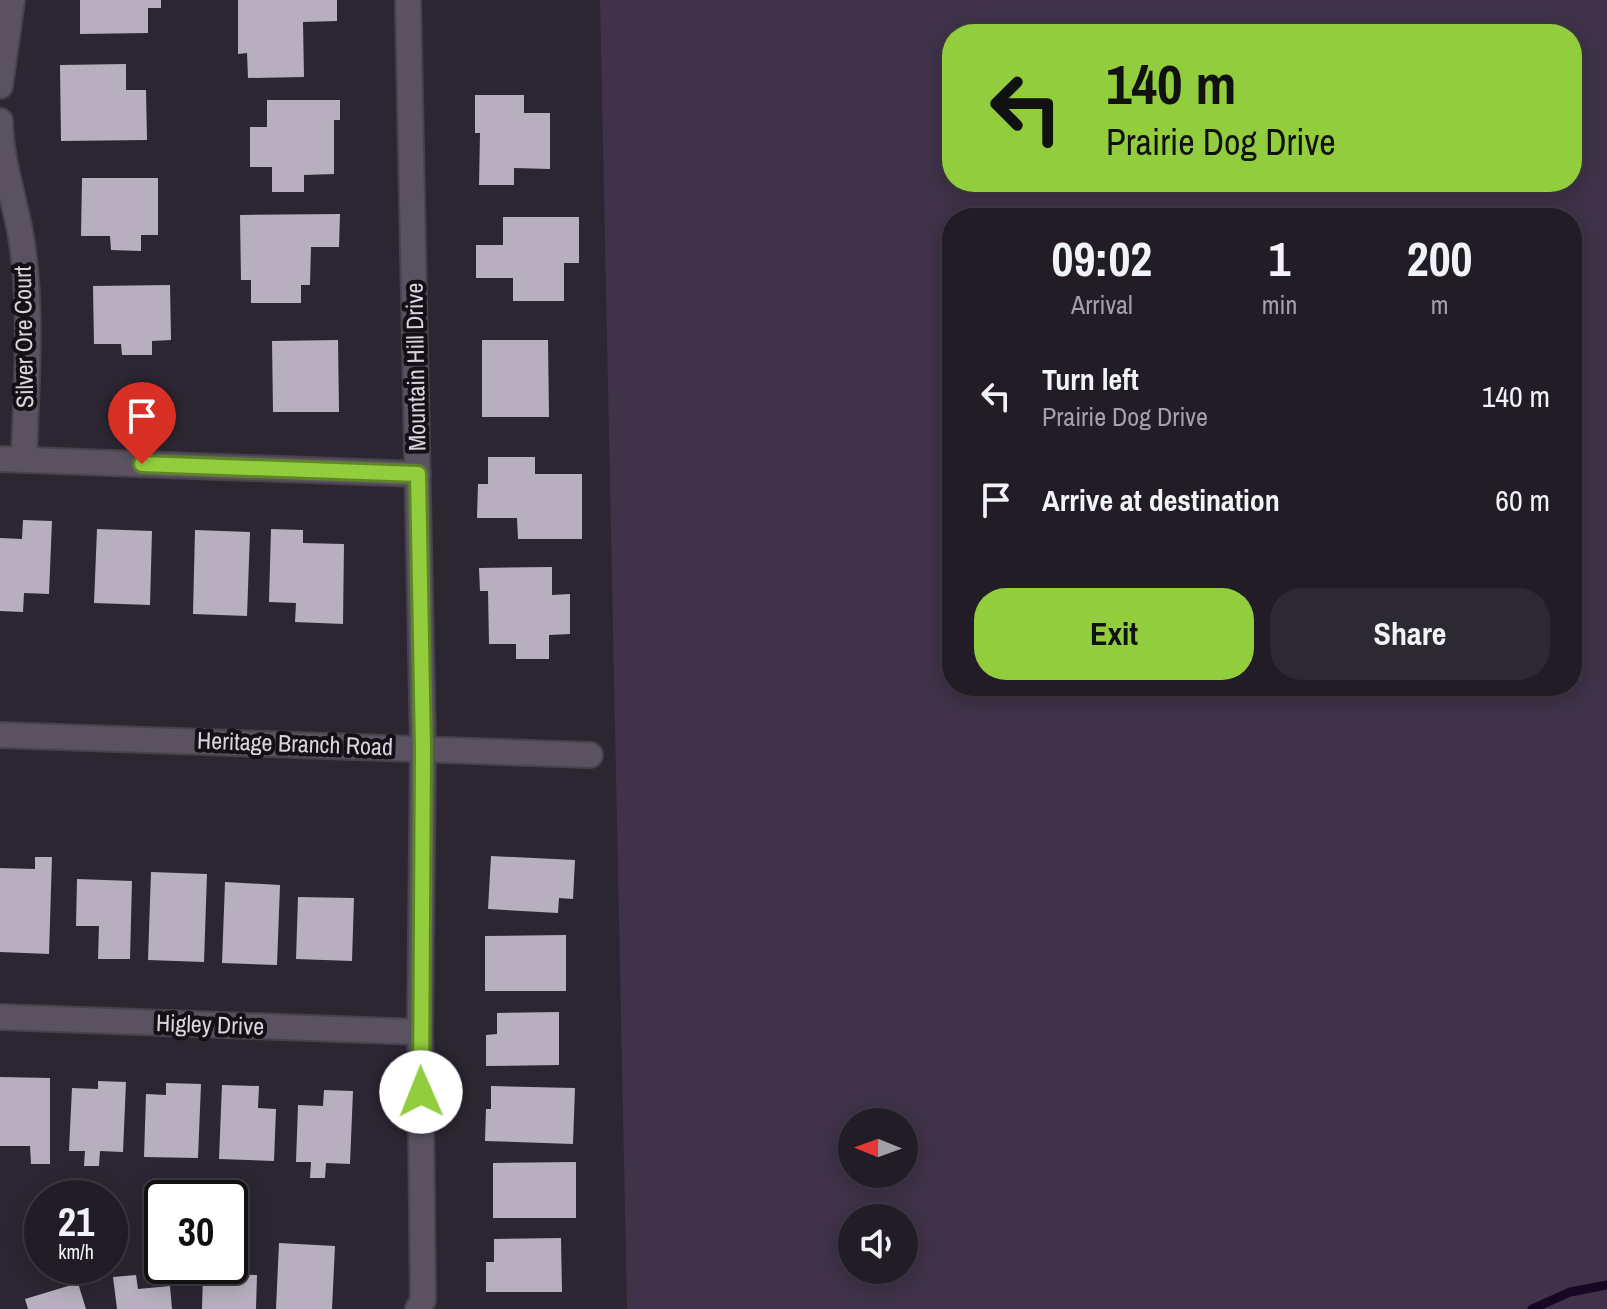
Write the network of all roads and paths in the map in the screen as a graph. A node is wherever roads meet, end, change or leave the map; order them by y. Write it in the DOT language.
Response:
graph roads {
  1 [pos="12,0"];
  2 [pos="408,0"];
  3 [pos="0,86"];
  4 [pos="0,121"];
  5 [pos="12,459"];
  6 [pos="418,474"];
  7 [pos="0,735"];
  8 [pos="423,748"];
  9 [pos="590,755"];
  10 [pos="0,1017"];
  11 [pos="420,1032"];
  12 [pos="418,1309"];
  1 -- 3 [label="street"];
  2 -- 6 [label="street, Mountain Hill Drive"];
  4 -- 5 [label="street, Silver Ore Court"];
  5 -- 6 [label="street"];
  6 -- 8 [label="street, Mountain Hill Drive"];
  7 -- 8 [label="street, Heritage Branch Road"];
  8 -- 9 [label="street, Heritage Branch Road"];
  8 -- 11 [label="street, Mountain Hill Drive"];
  10 -- 11 [label="street, Higley Drive"];
  11 -- 12 [label="street, Mountain Hill Drive"];
}
